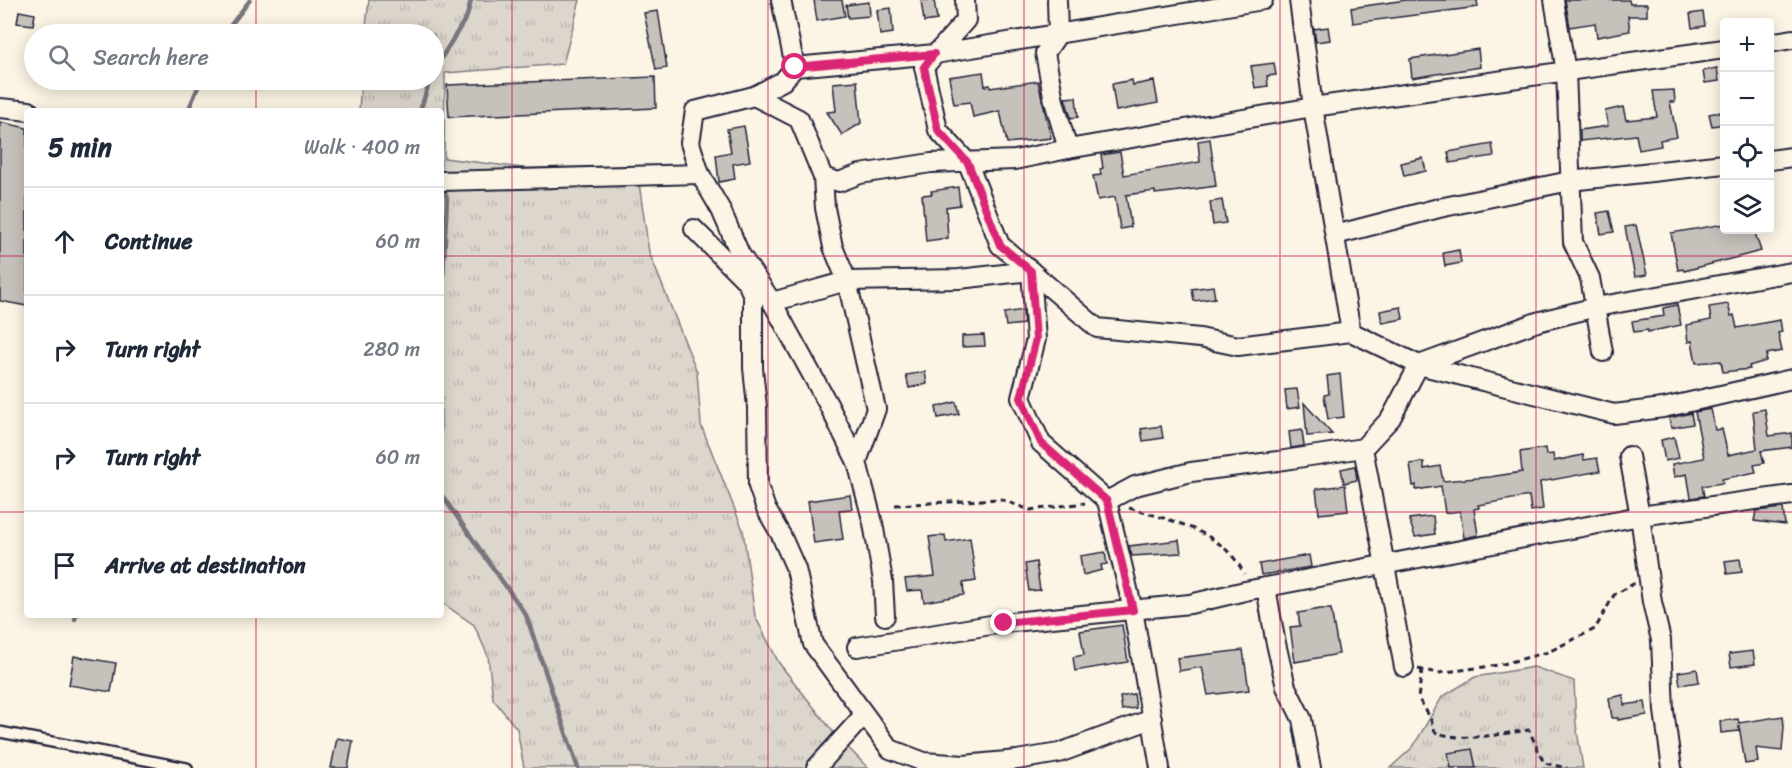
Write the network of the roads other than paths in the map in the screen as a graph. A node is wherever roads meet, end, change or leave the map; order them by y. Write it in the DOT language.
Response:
graph roads {
  1 [pos="781,0"];
  2 [pos="965,0"];
  3 [pos="1058,0"];
  4 [pos="1263,0"];
  5 [pos="1299,0"];
  6 [pos="1554,0"];
  7 [pos="1058,34"];
  8 [pos="1792,39"];
  9 [pos="1774,42"];
  10 [pos="1720,50"];
  11 [pos="934,54"];
  12 [pos="795,67"];
  13 [pos="1566,72"];
  14 [pos="754,96"];
  15 [pos="1313,107"];
  16 [pos="0,108"];
  17 [pos="24,110"];
  18 [pos="1068,149"];
  19 [pos="1792,157"];
  20 [pos="1774,159"];
  21 [pos="968,163"];
  22 [pos="1720,166"];
  23 [pos="700,174"];
  24 [pos="823,177"];
  25 [pos="1570,181"];
  26 [pos="444,182"];
  27 [pos="694,229"];
  28 [pos="1335,235"];
  29 [pos="1031,271"];
  30 [pos="1792,272"];
  31 [pos="847,281"];
  32 [pos="772,302"];
  33 [pos="1596,308"];
  34 [pos="1351,332"];
  35 [pos="1603,352"];
  36 [pos="1419,365"];
  37 [pos="1792,379"];
  38 [pos="1363,448"];
  39 [pos="1629,456"];
  40 [pos="857,462"];
  41 [pos="1792,495"];
  42 [pos="1107,501"];
  43 [pos="1640,516"];
  44 [pos="1266,587"];
  45 [pos="1133,610"];
  46 [pos="885,616"];
  47 [pos="857,647"];
  48 [pos="1413,668"];
  49 [pos="864,715"];
  50 [pos="1152,719"];
  51 [pos="0,732"];
  52 [pos="187,768"];
  53 [pos="816,768"];
  54 [pos="1160,768"];
  55 [pos="1311,768"];
  56 [pos="1672,768"];
  1 -- 12 [label="street"];
  2 -- 11 [label="street"];
  3 -- 7 [label="street"];
  4 -- 7 [label="street"];
  5 -- 15 [label="street"];
  6 -- 13 [label="street"];
  7 -- 11 [label="street"];
  7 -- 18 [label="street"];
  8 -- 9 [label="street"];
  10 -- 13 [label="street"];
  11 -- 12 [label="street"];
  11 -- 21 [label="street"];
  12 -- 14 [label="street"];
  13 -- 15 [label="street"];
  13 -- 25 [label="street"];
  14 -- 23 [label="street"];
  14 -- 24 [label="street"];
  15 -- 18 [label="street"];
  15 -- 28 [label="street"];
  16 -- 17 [label="street"];
  18 -- 21 [label="street"];
  19 -- 20 [label="street"];
  21 -- 24 [label="street"];
  21 -- 29 [label="street"];
  22 -- 25 [label="street"];
  23 -- 26 [label="street"];
  23 -- 32 [label="street"];
  24 -- 31 [label="street"];
  25 -- 28 [label="street"];
  25 -- 33 [label="street"];
  27 -- 49 [label="street"];
  28 -- 34 [label="street"];
  29 -- 31 [label="street"];
  29 -- 34 [label="street"];
  29 -- 42 [label="street"];
  30 -- 33 [label="street"];
  31 -- 32 [label="street"];
  31 -- 40 [label="street"];
  32 -- 40 [label="street"];
  33 -- 35 [label="street"];
  33 -- 36 [label="street"];
  34 -- 36 [label="street"];
  36 -- 37 [label="street"];
  36 -- 38 [label="street"];
  38 -- 42 [label="street"];
  38 -- 48 [label="street"];
  39 -- 43 [label="street"];
  40 -- 46 [label="street"];
  41 -- 43 [label="street"];
  42 -- 45 [label="street"];
  43 -- 44 [label="street"];
  43 -- 56 [label="street"];
  44 -- 45 [label="street"];
  44 -- 55 [label="street"];
  45 -- 47 [label="street"];
  45 -- 50 [label="street"];
  49 -- 50 [label="street"];
  49 -- 53 [label="street"];
  50 -- 54 [label="street"];
  51 -- 52 [label="lane"];
}
